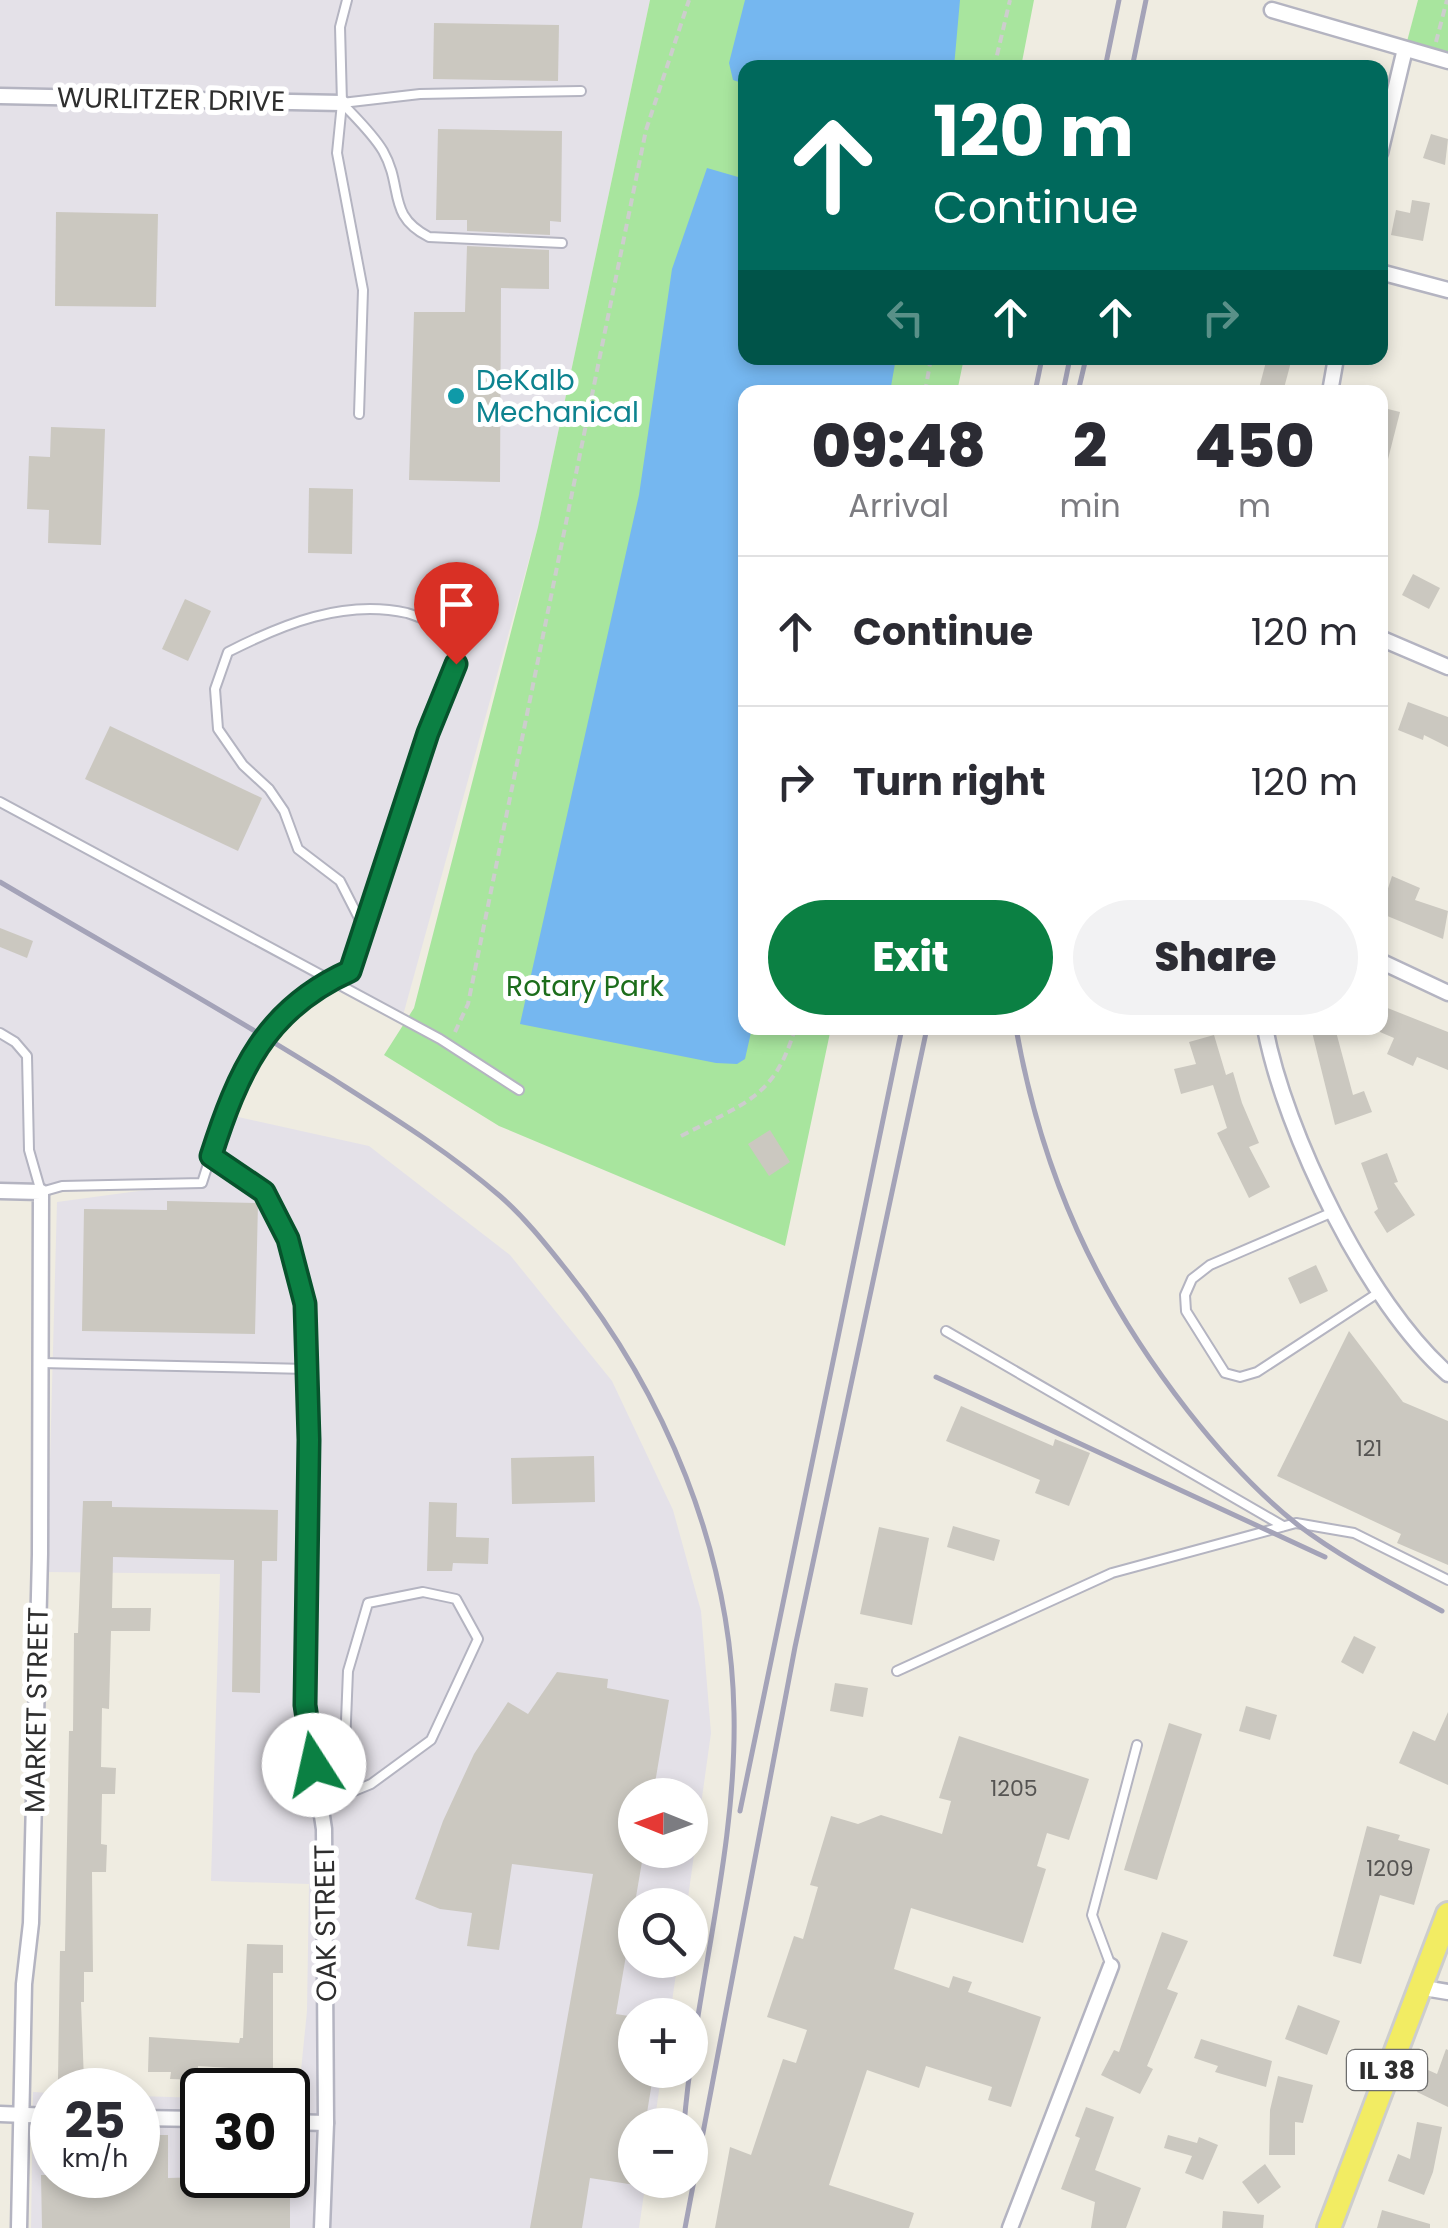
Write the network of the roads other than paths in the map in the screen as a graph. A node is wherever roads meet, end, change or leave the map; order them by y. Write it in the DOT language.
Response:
graph roads {
  1 [pos="347,0"];
  2 [pos="1272,10"];
  3 [pos="1405,49"];
  4 [pos="1448,61"];
  5 [pos="581,92"];
  6 [pos="0,96"];
  7 [pos="342,102"];
  8 [pos="1388,119"];
  9 [pos="562,244"];
  10 [pos="1388,274"];
  11 [pos="1448,290"];
  12 [pos="359,414"];
  13 [pos="1388,642"];
  14 [pos="1448,668"];
  15 [pos="0,802"];
  16 [pos="364,928"];
  17 [pos="1388,966"];
  18 [pos="330,980"];
  19 [pos="1448,993"];
  20 [pos="0,1033"];
  21 [pos="1268,1035"];
  22 [pos="519,1090"];
  23 [pos="211,1156"];
  24 [pos="0,1191"];
  25 [pos="41,1192"];
  26 [pos="1334,1212"];
  27 [pos="1381,1291"];
  28 [pos="946,1331"];
  29 [pos="40,1363"];
  30 [pos="307,1369"];
  31 [pos="1448,1374"];
  32 [pos="309,1440"];
  33 [pos="1283,1526"];
  34 [pos="1448,1580"];
  35 [pos="898,1670"];
  36 [pos="1137,1745"];
  37 [pos="344,1796"];
  38 [pos="320,1805"];
  39 [pos="1448,1914"];
  40 [pos="1111,1966"];
  41 [pos="1418,1987"];
  42 [pos="1448,1992"];
  43 [pos="0,2114"];
  44 [pos="21,2115"];
  45 [pos="30,2115"];
  46 [pos="310,2122"];
  47 [pos="326,2122"];
  48 [pos="20,2228"];
  49 [pos="322,2228"];
  50 [pos="1010,2228"];
  51 [pos="1329,2228"];
  1 -- 7 [label="lane"];
  2 -- 3 [label="street"];
  3 -- 4 [label="street"];
  3 -- 8 [label="street"];
  5 -- 7 [label="lane"];
  6 -- 7 [label="street, WURLITZER DRIVE"];
  7 -- 9 [label="lane"];
  7 -- 12 [label="lane"];
  10 -- 11 [label="street"];
  13 -- 14 [label="street"];
  15 -- 18 [label="lane"];
  16 -- 16 [label="lane"];
  16 -- 18 [label="lane"];
  17 -- 19 [label="street"];
  18 -- 22 [label="lane"];
  18 -- 23 [label="lane"];
  20 -- 25 [label="lane"];
  21 -- 26 [label="street"];
  23 -- 25 [label="lane"];
  23 -- 30 [label="lane"];
  24 -- 25 [label="street"];
  25 -- 29 [label="street, MARKET STREET"];
  26 -- 27 [label="street"];
  26 -- 27 [label="lane"];
  27 -- 31 [label="street"];
  28 -- 33 [label="lane"];
  29 -- 30 [label="lane"];
  29 -- 44 [label="street, MARKET STREET"];
  30 -- 32 [label="lane"];
  32 -- 38 [label="street, OAK STREET"];
  33 -- 34 [label="lane"];
  33 -- 35 [label="lane"];
  36 -- 40 [label="lane"];
  37 -- 37 [label="lane"];
  37 -- 38 [label="lane"];
  38 -- 47 [label="street, OAK STREET"];
  39 -- 41 [label="main road, IL 38"];
  40 -- 50 [label="street"];
  41 -- 42 [label="street"];
  41 -- 51 [label="main road, IL 38"];
  43 -- 44 [label="street"];
  44 -- 45 [label="street"];
  44 -- 48 [label="street, MARKET STREET"];
  46 -- 47 [label="street"];
  47 -- 49 [label="street, OAK STREET"];
}
